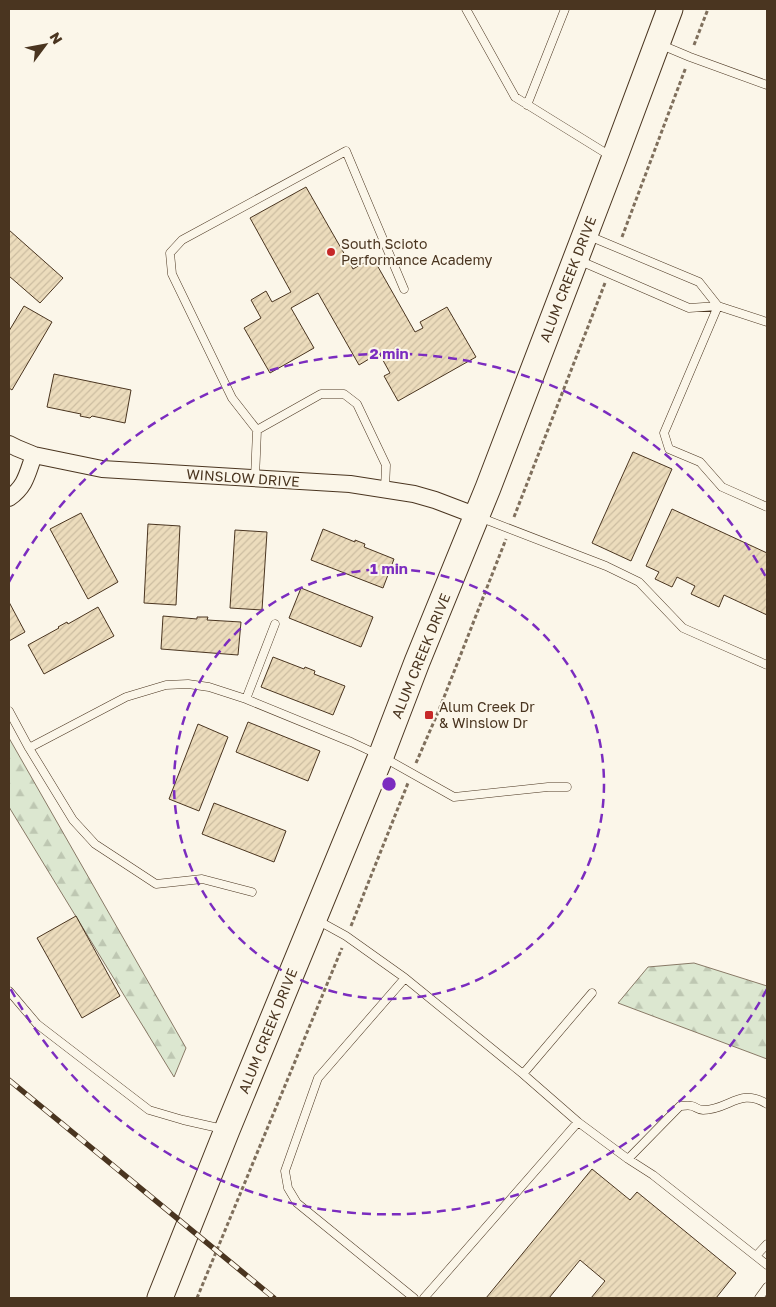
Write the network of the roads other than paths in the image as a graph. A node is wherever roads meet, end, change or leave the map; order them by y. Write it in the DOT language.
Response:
graph roads {
  1 [pos="466,9"];
  2 [pos="566,9"];
  3 [pos="670,9"];
  4 [pos="657,43"];
  5 [pos="767,85"];
  6 [pos="527,105"];
  7 [pos="614,159"];
  8 [pos="585,235"];
  9 [pos="576,259"];
  10 [pos="404,289"];
  11 [pos="718,306"];
  12 [pos="767,322"];
  13 [pos="257,430"];
  14 [pos="9,444"];
  15 [pos="34,455"];
  16 [pos="255,478"];
  17 [pos="385,489"];
  18 [pos="9,498"];
  19 [pos="767,507"];
  20 [pos="477,516"];
  21 [pos="275,624"];
  22 [pos="767,665"];
  23 [pos="246,699"];
  24 [pos="9,711"];
  25 [pos="29,748"];
  26 [pos="381,756"];
  27 [pos="567,787"];
  28 [pos="252,892"];
  29 [pos="314,919"];
  30 [pos="405,978"];
  31 [pos="9,991"];
  32 [pos="592,993"];
  33 [pos="523,1074"];
  34 [pos="767,1104"];
  35 [pos="578,1122"];
  36 [pos="227,1130"];
  37 [pos="628,1159"];
  38 [pos="767,1244"];
  39 [pos="756,1256"];
  40 [pos="767,1265"];
  41 [pos="767,1288"];
  42 [pos="160,1298"];
  43 [pos="414,1298"];
  44 [pos="424,1298"];
  45 [pos="759,1298"];
  1 -- 6 [label="lane"];
  2 -- 6 [label="lane"];
  3 -- 4 [label="main road, ALUM CREEK DRIVE"];
  4 -- 5 [label="lane"];
  4 -- 7 [label="main road, ALUM CREEK DRIVE"];
  6 -- 7 [label="lane"];
  7 -- 8 [label="main road, ALUM CREEK DRIVE"];
  8 -- 9 [label="main road, ALUM CREEK DRIVE"];
  8 -- 11 [label="lane"];
  9 -- 11 [label="lane"];
  9 -- 20 [label="main road, ALUM CREEK DRIVE"];
  10 -- 13 [label="lane"];
  11 -- 12 [label="lane"];
  11 -- 19 [label="lane"];
  13 -- 16 [label="lane"];
  13 -- 17 [label="lane"];
  14 -- 15 [label="street, WINSLOW DRIVE"];
  15 -- 16 [label="street, WINSLOW DRIVE"];
  15 -- 18 [label="street"];
  16 -- 17 [label="street, WINSLOW DRIVE"];
  17 -- 20 [label="street, WINSLOW DRIVE"];
  20 -- 22 [label="lane"];
  20 -- 26 [label="main road, ALUM CREEK DRIVE"];
  21 -- 23 [label="lane"];
  23 -- 25 [label="lane"];
  23 -- 26 [label="lane"];
  24 -- 25 [label="lane"];
  25 -- 28 [label="lane"];
  26 -- 27 [label="lane"];
  26 -- 29 [label="main road, ALUM CREEK DRIVE"];
  29 -- 30 [label="lane"];
  29 -- 36 [label="main road, ALUM CREEK DRIVE"];
  30 -- 33 [label="lane"];
  30 -- 43 [label="lane"];
  31 -- 36 [label="lane"];
  32 -- 33 [label="lane"];
  33 -- 35 [label="lane"];
  34 -- 37 [label="lane"];
  35 -- 37 [label="lane"];
  35 -- 44 [label="lane"];
  36 -- 42 [label="main road, ALUM CREEK DRIVE"];
  37 -- 39 [label="lane"];
  38 -- 39 [label="lane"];
  39 -- 40 [label="lane"];
  41 -- 45 [label="lane"];
}
